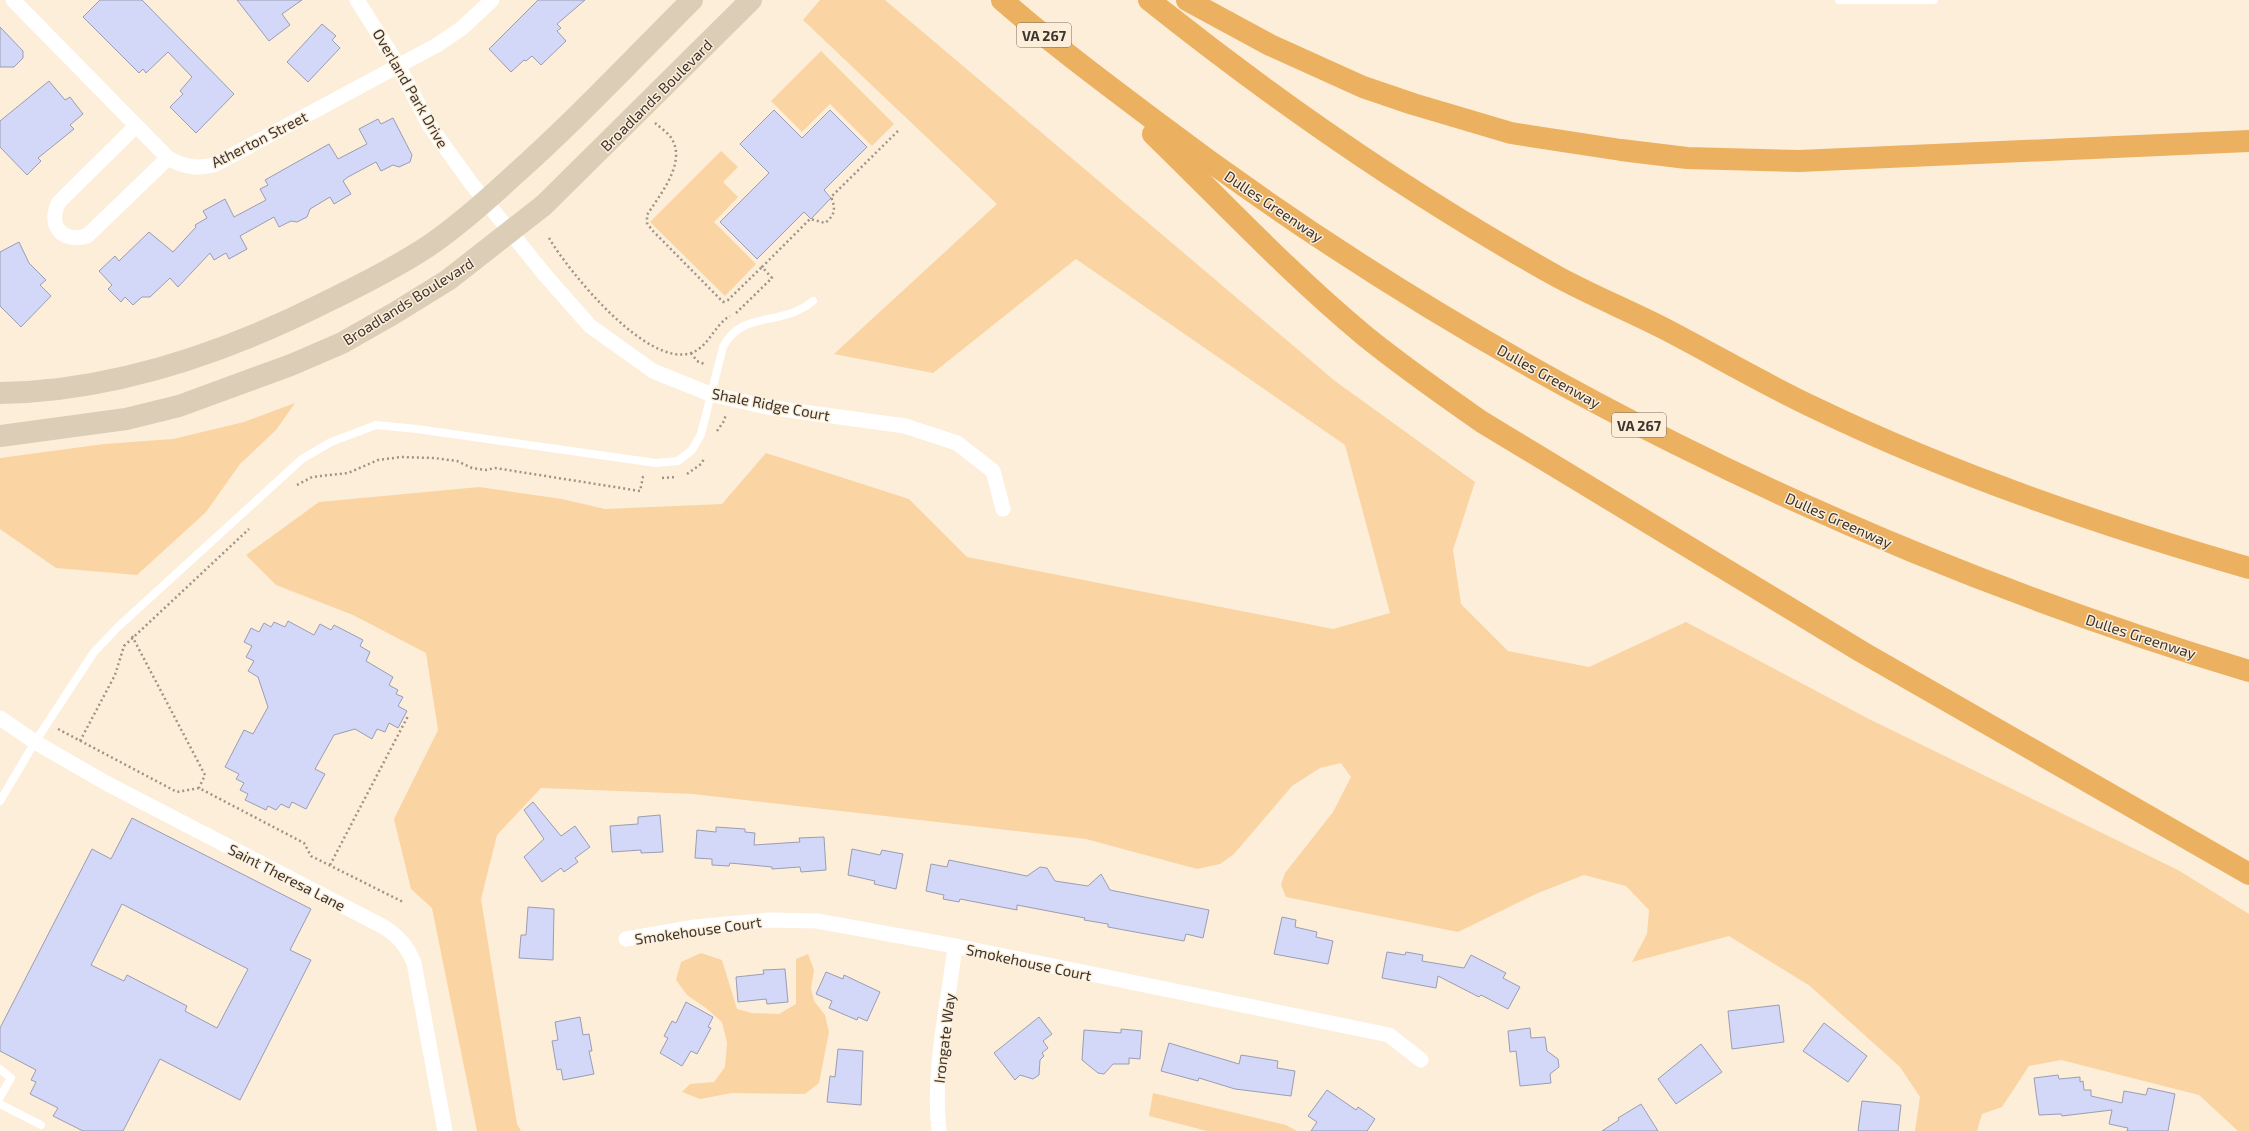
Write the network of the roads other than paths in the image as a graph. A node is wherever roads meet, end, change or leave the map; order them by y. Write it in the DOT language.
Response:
graph roads {
  1 [pos="13,0"];
  2 [pos="357,0"];
  3 [pos="492,0"];
  4 [pos="692,0"];
  5 [pos="751,0"];
  6 [pos="1002,0"];
  7 [pos="1149,0"];
  8 [pos="1187,0"];
  9 [pos="1839,0"];
  10 [pos="1934,0"];
  11 [pos="398,65"];
  12 [pos="1086,69"];
  13 [pos="136,126"];
  14 [pos="2249,141"];
  15 [pos="168,158"];
  16 [pos="486,201"];
  17 [pos="511,232"];
  18 [pos="812,301"];
  19 [pos="0,393"];
  20 [pos="710,394"];
  21 [pos="0,436"];
  22 [pos="1003,509"];
  23 [pos="2249,568"];
  24 [pos="2249,671"];
  25 [pos="0,718"];
  26 [pos="35,742"];
  27 [pos="0,801"];
  28 [pos="2249,874"];
  29 [pos="626,939"];
  30 [pos="955,946"];
  31 [pos="1421,1060"];
  32 [pos="0,1069"];
  33 [pos="0,1097"];
  34 [pos="0,1104"];
  35 [pos="41,1125"];
  36 [pos="445,1131"];
  37 [pos="938,1131"];
  1 -- 13 [label="street, Atherton Street"];
  2 -- 11 [label="street, Overland Park Drive"];
  3 -- 11 [label="street, Atherton Street"];
  4 -- 16 [label="main road"];
  5 -- 17 [label="main road, Broadlands Boulevard"];
  6 -- 12 [label="highway, Dulles Greenway / VA 267"];
  7 -- 23 [label="highway"];
  8 -- 14 [label="highway"];
  9 -- 10 [label="lane"];
  11 -- 15 [label="street, Atherton Street"];
  11 -- 16 [label="street, Overland Park Drive"];
  12 -- 24 [label="highway, Dulles Greenway / VA 267"];
  12 -- 28 [label="highway"];
  13 -- 15 [label="street, Atherton Street"];
  13 -- 15 [label="street"];
  16 -- 17 [label="street, Overland Park Drive"];
  16 -- 19 [label="main road"];
  17 -- 20 [label="street, Shale Ridge Court"];
  17 -- 21 [label="main road, Broadlands Boulevard"];
  18 -- 20 [label="lane"];
  20 -- 22 [label="street, Shale Ridge Court"];
  20 -- 26 [label="lane"];
  25 -- 26 [label="street, Saint Theresa Lane"];
  26 -- 27 [label="lane"];
  26 -- 36 [label="street, Saint Theresa Lane"];
  29 -- 30 [label="street, Smokehouse Court"];
  30 -- 31 [label="street, Smokehouse Court"];
  30 -- 37 [label="street, Irongate Way"];
  32 -- 33 [label="lane"];
  34 -- 35 [label="lane"];
}
